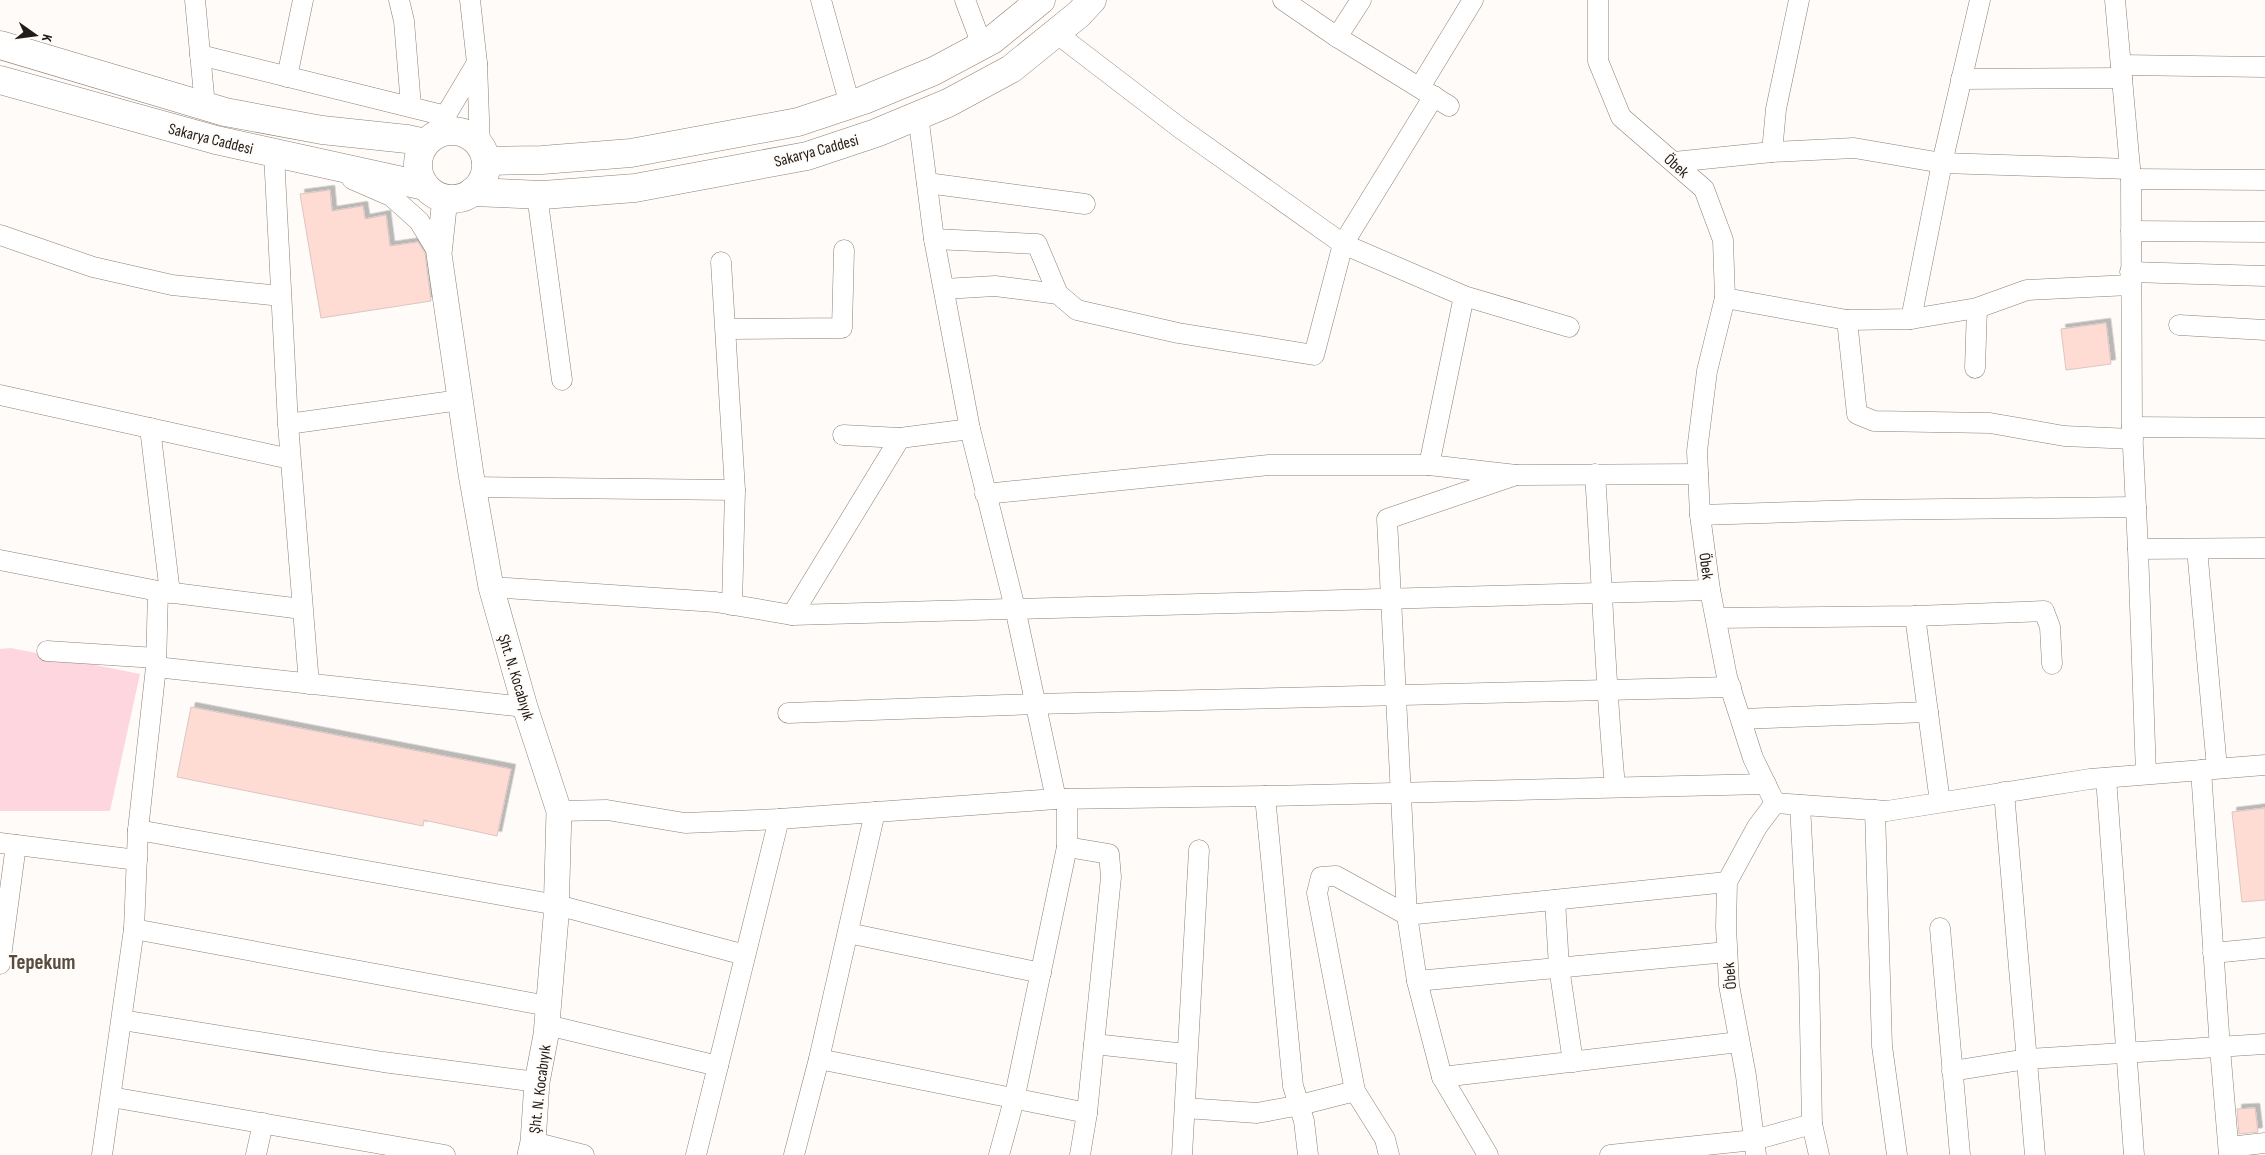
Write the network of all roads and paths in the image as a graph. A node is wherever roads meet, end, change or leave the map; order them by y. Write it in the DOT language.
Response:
graph roads {
  1 [pos="195,0"];
  2 [pos="303,0"];
  3 [pos="399,0"];
  4 [pos="470,0"];
  5 [pos="821,0"];
  6 [pos="965,0"];
  7 [pos="1041,0"];
  8 [pos="1092,0"];
  9 [pos="1283,0"];
  10 [pos="1361,0"];
  11 [pos="1473,0"];
  12 [pos="1598,0"];
  13 [pos="1799,0"];
  14 [pos="1980,0"];
  15 [pos="2115,0"];
  16 [pos="1056,33"];
  17 [pos="1337,37"];
  18 [pos="0,45"];
  19 [pos="982,45"];
  20 [pos="200,55"];
  21 [pos="477,63"];
  22 [pos="2265,67"];
  23 [pos="2122,72"];
  24 [pos="287,77"];
  25 [pos="1961,79"];
  26 [pos="0,80"];
  27 [pos="1434,97"];
  28 [pos="850,104"];
  29 [pos="205,106"];
  30 [pos="411,106"];
  31 [pos="918,115"];
  32 [pos="435,132"];
  33 [pos="1772,152"];
  34 [pos="483,153"];
  35 [pos="274,154"];
  36 [pos="1674,162"];
  37 [pos="1942,163"];
  38 [pos="318,164"];
  39 [pos="2131,174"];
  40 [pos="2265,180"];
  41 [pos="927,183"];
  42 [pos="435,192"];
  43 [pos="472,192"];
  44 [pos="537,195"];
  45 [pos="1085,204"];
  46 [pos="2130,231"];
  47 [pos="2265,232"];
  48 [pos="0,235"];
  49 [pos="934,239"];
  50 [pos="1344,244"];
  51 [pos="844,250"];
  52 [pos="439,254"];
  53 [pos="722,262"];
  54 [pos="2265,276"];
  55 [pos="2130,278"];
  56 [pos="944,289"];
  57 [pos="1058,294"];
  58 [pos="282,296"];
  59 [pos="1464,296"];
  60 [pos="1725,298"];
  61 [pos="1977,308"];
  62 [pos="1911,319"];
  63 [pos="1847,320"];
  64 [pos="2179,325"];
  65 [pos="1569,327"];
  66 [pos="726,329"];
  67 [pos="2265,330"];
  68 [pos="1975,368"];
  69 [pos="562,380"];
  70 [pos="0,395"];
  71 [pos="460,400"];
  72 [pos="288,424"];
  73 [pos="150,428"];
  74 [pos="2265,428"];
  75 [pos="970,429"];
  76 [pos="2132,433"];
  77 [pos="843,435"];
  78 [pos="900,438"];
  79 [pos="290,459"];
  80 [pos="1429,465"];
  81 [pos="1595,474"];
  82 [pos="1698,474"];
  83 [pos="1516,475"];
  84 [pos="474,487"];
  85 [pos="735,490"];
  86 [pos="985,494"];
  87 [pos="2136,506"];
  88 [pos="1700,515"];
  89 [pos="2265,548"];
  90 [pos="2197,549"];
  91 [pos="2138,550"];
  92 [pos="0,560"];
  93 [pos="491,587"];
  94 [pos="1710,590"];
  95 [pos="164,592"];
  96 [pos="1603,594"];
  97 [pos="1392,600"];
  98 [pos="732,605"];
  99 [pos="1015,608"];
  100 [pos="302,609"];
  101 [pos="792,616"];
  102 [pos="1915,616"];
  103 [pos="1716,618"];
  104 [pos="47,651"];
  105 [pos="156,663"];
  106 [pos="2052,664"];
  107 [pos="309,684"];
  108 [pos="1730,687"];
  109 [pos="1606,690"];
  110 [pos="1397,696"];
  111 [pos="1035,704"];
  112 [pos="525,707"];
  113 [pos="1928,712"];
  114 [pos="788,713"];
  115 [pos="1740,719"];
  116 [pos="2265,765"];
  117 [pos="2209,769"];
  118 [pos="2146,774"];
  119 [pos="2106,778"];
  120 [pos="1766,784"];
  121 [pos="1615,786"];
  122 [pos="1402,792"];
  123 [pos="2004,792"];
  124 [pos="1265,796"];
  125 [pos="1062,799"];
  126 [pos="1940,802"];
  127 [pos="1775,803"];
  128 [pos="1800,805"];
  129 [pos="1875,810"];
  130 [pos="559,811"];
  131 [pos="876,812"];
  132 [pos="779,819"];
  133 [pos="138,830"];
  134 [pos="8,844"];
  135 [pos="1067,848"];
  136 [pos="1198,850"];
  137 [pos="137,860"];
  138 [pos="1727,882"];
  139 [pos="1555,900"];
  140 [pos="557,905"];
  141 [pos="1407,915"];
  142 [pos="1940,928"];
  143 [pos="134,929"];
  144 [pos="848,933"];
  145 [pos="2265,948"];
  146 [pos="1727,952"];
  147 [pos="2213,952"];
  148 [pos="745,955"];
  149 [pos="0,964"];
  150 [pos="1560,967"];
  151 [pos="1041,973"];
  152 [pos="1417,981"];
  153 [pos="548,1016"];
  154 [pos="122,1020"];
  155 [pos="1740,1042"];
  156 [pos="1094,1044"];
  157 [pos="2265,1044"];
  158 [pos="2220,1048"];
  159 [pos="2127,1053"];
  160 [pos="1186,1054"];
  161 [pos="2027,1059"];
  162 [pos="819,1060"];
  163 [pos="1573,1062"];
  164 [pos="718,1066"];
  165 [pos="1952,1070"];
  166 [pos="1442,1077"];
  167 [pos="537,1082"];
  168 [pos="1356,1091"];
  169 [pos="111,1097"];
  170 [pos="1014,1100"];
  171 [pos="1300,1105"];
  172 [pos="1185,1108"];
  173 [pos="1087,1113"];
  174 [pos="262,1123"];
  175 [pos="1812,1124"];
  176 [pos="2265,1143"];
  177 [pos="1755,1147"];
  178 [pos="532,1149"];
  179 [pos="2229,1151"];
  180 [pos="102,1155"];
  181 [pos="256,1155"];
  182 [pos="445,1155"];
  183 [pos="584,1155"];
  184 [pos="696,1155"];
  185 [pos="794,1155"];
  186 [pos="999,1155"];
  187 [pos="1080,1155"];
  188 [pos="1182,1155"];
  189 [pos="1308,1155"];
  190 [pos="1389,1155"];
  191 [pos="1488,1155"];
  192 [pos="1610,1155"];
  193 [pos="1819,1155"];
  194 [pos="1897,1155"];
  195 [pos="1960,1155"];
  196 [pos="2035,1155"];
  197 [pos="2134,1155"];
  1 -- 20 [label="street"];
  2 -- 24 [label="street"];
  3 -- 30 [label="street"];
  4 -- 21 [label="street"];
  5 -- 28 [label="street"];
  6 -- 19 [label="street"];
  7 -- 19 [label="main road, Sakarya Caddesi"];
  8 -- 16 [label="main road, Sakarya Caddesi"];
  9 -- 17 [label="street"];
  10 -- 17 [label="street"];
  11 -- 27 [label="street"];
  12 -- 36 [label="street, Öbek"];
  13 -- 33 [label="street"];
  14 -- 25 [label="street"];
  15 -- 23 [label="street"];
  16 -- 31 [label="main road, Sakarya Caddesi"];
  16 -- 50 [label="street"];
  17 -- 27 [label="street"];
  18 -- 29 [label="main road, Sakarya Caddesi"];
  19 -- 28 [label="main road, Sakarya Caddesi"];
  20 -- 24 [label="street"];
  20 -- 29 [label="street"];
  21 -- 32 [label="street"];
  21 -- 34 [label="street"];
  22 -- 23 [label="street"];
  23 -- 25 [label="street"];
  23 -- 39 [label="street"];
  24 -- 30 [label="street"];
  25 -- 37 [label="street"];
  26 -- 35 [label="main road, Sakarya Caddesi"];
  27 -- 50 [label="street"];
  28 -- 34 [label="main road, Sakarya Caddesi"];
  29 -- 32 [label="main road, Sakarya Caddesi"];
  30 -- 32 [label="street"];
  31 -- 41 [label="street"];
  31 -- 44 [label="main road, Sakarya Caddesi"];
  32 -- 34 [label="main road"];
  32 -- 42 [label="main road"];
  33 -- 36 [label="street"];
  33 -- 37 [label="street"];
  34 -- 43 [label="main road"];
  35 -- 38 [label="main road, Sakarya Caddesi"];
  35 -- 58 [label="street"];
  36 -- 60 [label="street, Öbek"];
  37 -- 39 [label="street"];
  37 -- 62 [label="street"];
  38 -- 42 [label="main road, Sakarya Caddesi"];
  38 -- 52 [label="street"];
  39 -- 40 [label="street"];
  39 -- 46 [label="street"];
  41 -- 45 [label="street"];
  41 -- 49 [label="street"];
  42 -- 43 [label="main road"];
  42 -- 52 [label="street, Şht. N. Kocabıyık"];
  43 -- 44 [label="main road, Sakarya Caddesi"];
  44 -- 69 [label="street"];
  46 -- 47 [label="street"];
  46 -- 55 [label="street"];
  48 -- 58 [label="street"];
  49 -- 56 [label="street"];
  49 -- 57 [label="street"];
  50 -- 57 [label="street"];
  50 -- 59 [label="street"];
  51 -- 66 [label="street"];
  52 -- 71 [label="street, Şht. N. Kocabıyık"];
  53 -- 66 [label="street"];
  54 -- 55 [label="street"];
  55 -- 61 [label="street"];
  55 -- 76 [label="street"];
  56 -- 57 [label="street"];
  56 -- 75 [label="street"];
  58 -- 72 [label="street"];
  59 -- 65 [label="street"];
  59 -- 80 [label="street"];
  60 -- 63 [label="street"];
  60 -- 82 [label="street, Öbek"];
  61 -- 62 [label="street"];
  61 -- 68 [label="street"];
  62 -- 63 [label="street"];
  63 -- 76 [label="street"];
  64 -- 67 [label="street"];
  66 -- 85 [label="street"];
  70 -- 73 [label="street"];
  71 -- 72 [label="street"];
  71 -- 84 [label="street, Şht. N. Kocabıyık"];
  72 -- 79 [label="street"];
  73 -- 79 [label="street"];
  73 -- 95 [label="street"];
  74 -- 76 [label="street"];
  75 -- 78 [label="street"];
  75 -- 86 [label="street"];
  76 -- 87 [label="street"];
  77 -- 78 [label="street"];
  78 -- 101 [label="street"];
  79 -- 100 [label="street"];
  80 -- 83 [label="street"];
  80 -- 86 [label="street"];
  81 -- 82 [label="street"];
  81 -- 83 [label="street"];
  81 -- 96 [label="street"];
  82 -- 88 [label="street, Öbek"];
  83 -- 97 [label="street"];
  84 -- 85 [label="street"];
  84 -- 93 [label="street, Şht. N. Kocabıyık"];
  85 -- 98 [label="street"];
  86 -- 99 [label="street"];
  87 -- 88 [label="street"];
  87 -- 91 [label="street"];
  88 -- 94 [label="street, Öbek"];
  89 -- 90 [label="street"];
  90 -- 91 [label="street"];
  90 -- 117 [label="street"];
  91 -- 118 [label="street"];
  92 -- 95 [label="street"];
  93 -- 98 [label="street"];
  93 -- 112 [label="street, Şht. N. Kocabıyık"];
  94 -- 96 [label="street"];
  94 -- 103 [label="street, Öbek"];
  95 -- 100 [label="street"];
  95 -- 105 [label="street"];
  96 -- 97 [label="street"];
  96 -- 109 [label="street"];
  97 -- 99 [label="street"];
  97 -- 110 [label="street"];
  98 -- 101 [label="street"];
  99 -- 101 [label="street"];
  99 -- 111 [label="street"];
  100 -- 107 [label="street"];
  102 -- 103 [label="street"];
  102 -- 106 [label="street"];
  102 -- 113 [label="street"];
  103 -- 108 [label="street, Öbek"];
  104 -- 105 [label="street"];
  105 -- 107 [label="street"];
  105 -- 133 [label="street"];
  107 -- 112 [label="street"];
  108 -- 109 [label="street"];
  108 -- 115 [label="street, Öbek"];
  109 -- 110 [label="street"];
  109 -- 121 [label="street"];
  110 -- 111 [label="street"];
  110 -- 122 [label="street"];
  111 -- 114 [label="street"];
  111 -- 125 [label="street"];
  112 -- 130 [label="street, Şht. N. Kocabıyık"];
  113 -- 115 [label="street"];
  113 -- 126 [label="street"];
  115 -- 120 [label="street, Öbek"];
  116 -- 117 [label="street"];
  117 -- 118 [label="street"];
  117 -- 147 [label="street"];
  118 -- 119 [label="street"];
  119 -- 123 [label="street"];
  119 -- 159 [label="street"];
  120 -- 121 [label="street"];
  120 -- 127 [label="street, Öbek"];
  121 -- 122 [label="street"];
  122 -- 124 [label="street"];
  122 -- 141 [label="street"];
  123 -- 126 [label="street"];
  123 -- 161 [label="street"];
  124 -- 125 [label="street"];
  124 -- 171 [label="street"];
  125 -- 131 [label="street"];
  125 -- 135 [label="street"];
  126 -- 129 [label="street"];
  127 -- 128 [label="street"];
  127 -- 138 [label="street, Öbek"];
  128 -- 129 [label="street"];
  128 -- 175 [label="street"];
  129 -- 194 [label="street"];
  130 -- 132 [label="street"];
  130 -- 140 [label="street, Şht. N. Kocabıyık"];
  131 -- 132 [label="street"];
  131 -- 144 [label="street"];
  132 -- 148 [label="street"];
  133 -- 137 [label="street"];
  133 -- 140 [label="street"];
  134 -- 137 [label="street"];
  134 -- 149 [label="street"];
  135 -- 151 [label="street"];
  135 -- 156 [label="street"];
  136 -- 160 [label="street"];
  137 -- 143 [label="street"];
  138 -- 139 [label="street"];
  138 -- 146 [label="street, Öbek"];
  139 -- 141 [label="street"];
  139 -- 150 [label="street"];
  140 -- 148 [label="street"];
  140 -- 153 [label="street, Şht. N. Kocabıyık"];
  141 -- 152 [label="street"];
  141 -- 168 [label="street"];
  142 -- 165 [label="street"];
  143 -- 153 [label="street"];
  143 -- 154 [label="street"];
  144 -- 151 [label="street"];
  144 -- 162 [label="street"];
  145 -- 147 [label="street"];
  146 -- 150 [label="street"];
  146 -- 155 [label="street, Öbek"];
  147 -- 158 [label="street"];
  148 -- 164 [label="street"];
  150 -- 152 [label="street"];
  150 -- 163 [label="street"];
  151 -- 170 [label="street"];
  152 -- 166 [label="street"];
  153 -- 164 [label="street"];
  153 -- 167 [label="street, Şht. N. Kocabıyık"];
  154 -- 167 [label="street"];
  154 -- 169 [label="street"];
  155 -- 163 [label="street"];
  155 -- 177 [label="street, Öbek"];
  156 -- 160 [label="street"];
  156 -- 173 [label="street"];
  157 -- 158 [label="street"];
  158 -- 159 [label="street"];
  158 -- 179 [label="street"];
  159 -- 161 [label="street"];
  159 -- 197 [label="street"];
  160 -- 172 [label="street"];
  161 -- 165 [label="street"];
  161 -- 196 [label="street"];
  162 -- 170 [label="street"];
  162 -- 185 [label="street"];
  163 -- 166 [label="street"];
  164 -- 184 [label="street"];
  165 -- 195 [label="street"];
  166 -- 191 [label="street"];
  167 -- 178 [label="street, Şht. N. Kocabıyık"];
  168 -- 171 [label="street"];
  168 -- 190 [label="street"];
  169 -- 174 [label="street"];
  169 -- 180 [label="street"];
  170 -- 173 [label="street"];
  170 -- 186 [label="street"];
  171 -- 172 [label="street"];
  171 -- 189 [label="street"];
  172 -- 188 [label="street"];
  173 -- 187 [label="street"];
  174 -- 181 [label="street"];
  174 -- 182 [label="street"];
  175 -- 177 [label="street"];
  175 -- 193 [label="street"];
  176 -- 179 [label="street"];
  177 -- 192 [label="street"];
  178 -- 183 [label="street"];
}
